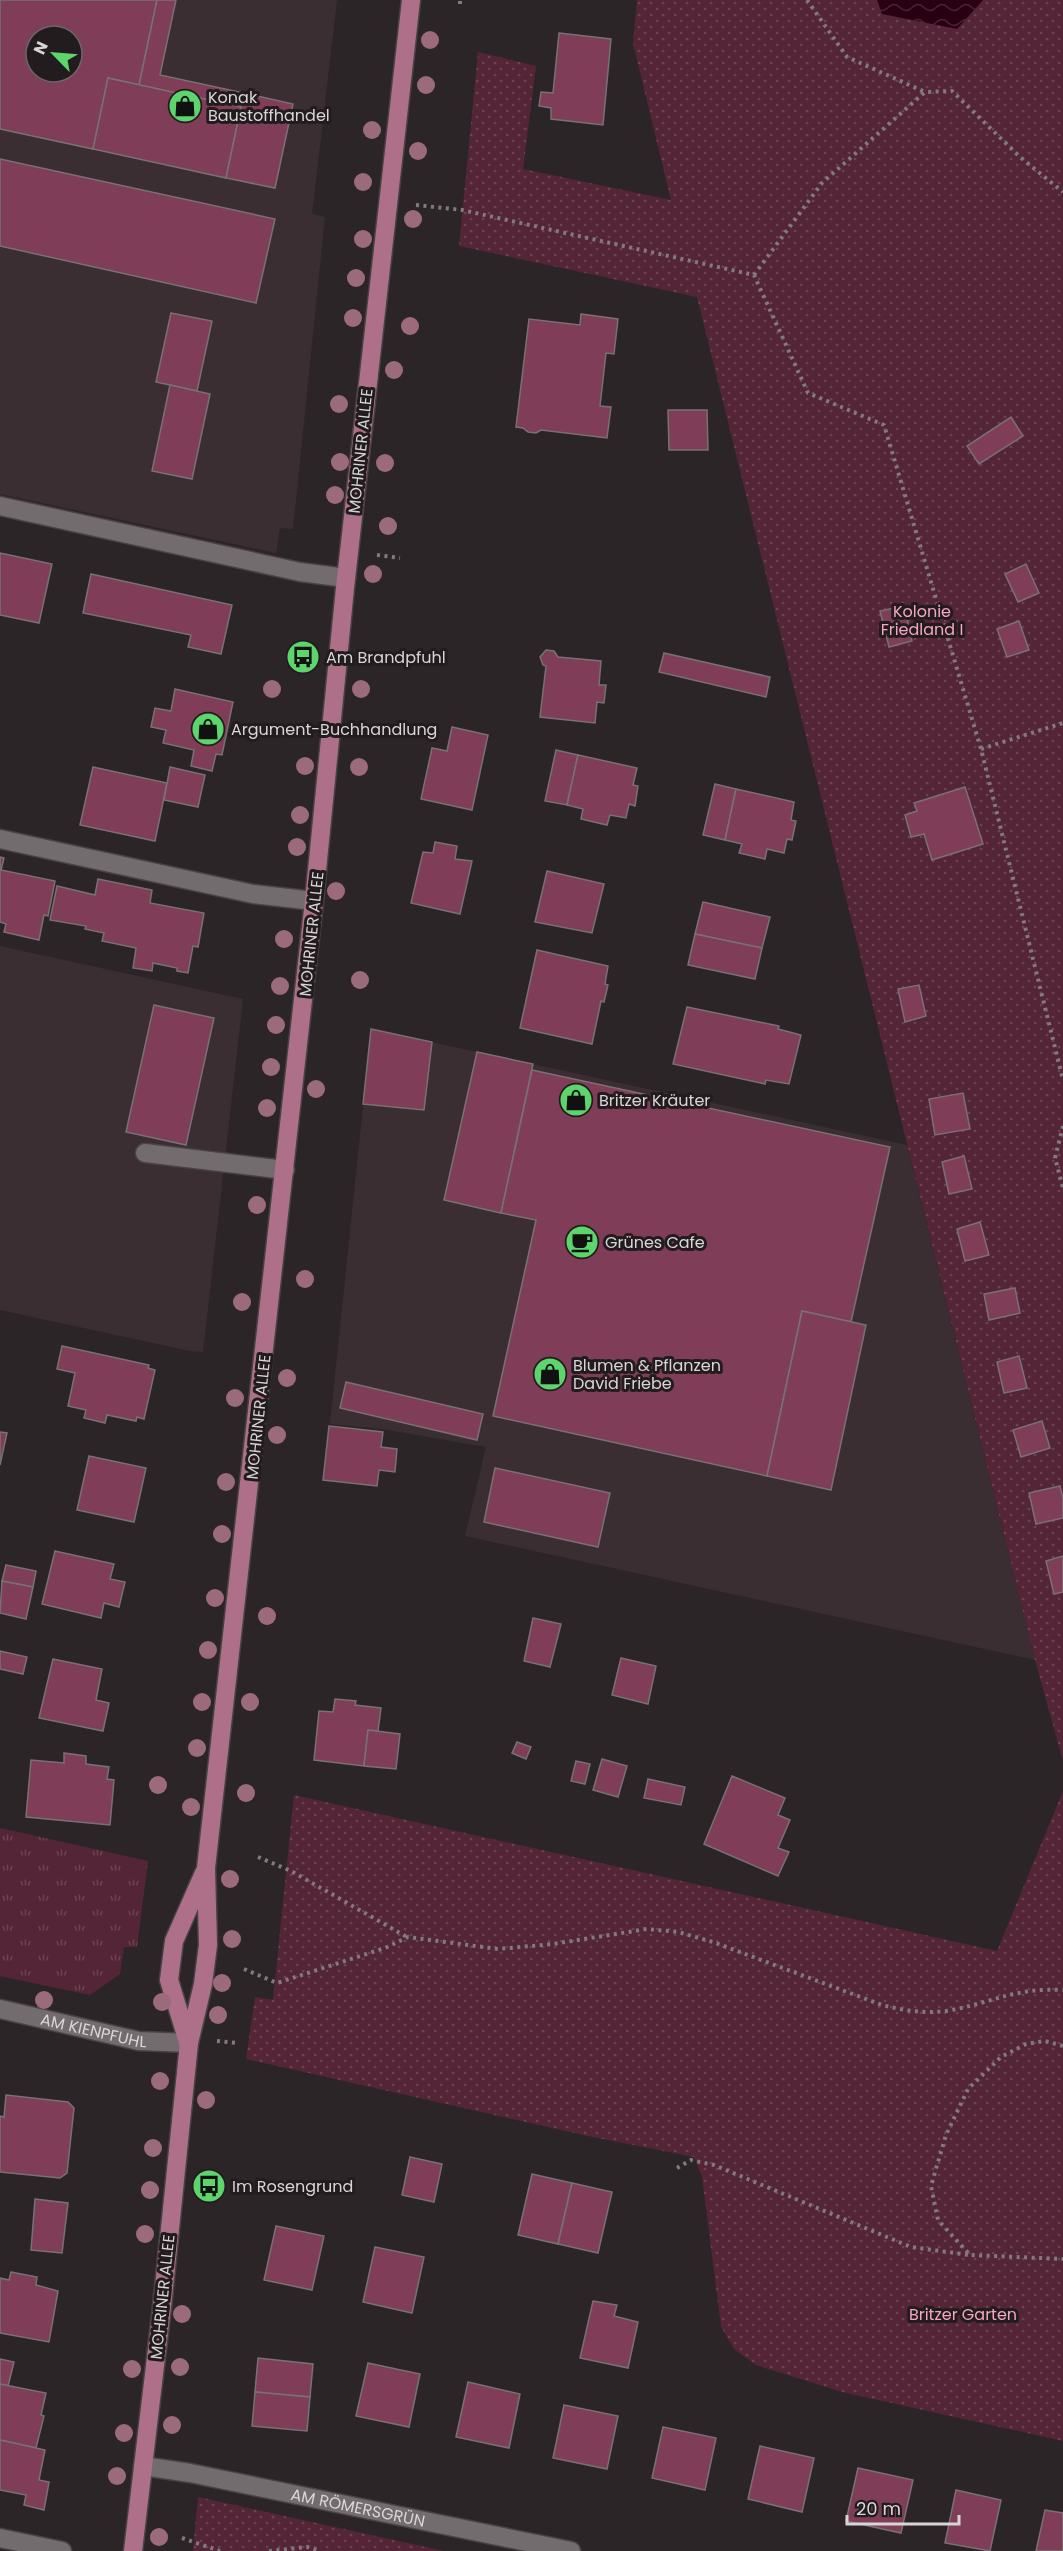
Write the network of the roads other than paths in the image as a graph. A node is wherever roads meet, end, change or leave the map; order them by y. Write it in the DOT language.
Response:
graph roads {
  1 [pos="411,0"];
  2 [pos="0,506"];
  3 [pos="346,578"];
  4 [pos="0,839"];
  5 [pos="314,901"];
  6 [pos="145,1153"];
  7 [pos="285,1170"];
  8 [pos="206,1868"];
  9 [pos="0,2009"];
  10 [pos="189,2043"];
  11 [pos="143,2466"];
  12 [pos="0,2538"];
  13 [pos="62,2551"];
  14 [pos="133,2551"];
  15 [pos="571,2551"];
  1 -- 3 [label="main road, MOHRINER ALLEE"];
  2 -- 3 [label="street"];
  3 -- 5 [label="main road, MOHRINER ALLEE"];
  4 -- 5 [label="street"];
  5 -- 7 [label="main road, MOHRINER ALLEE"];
  6 -- 7 [label="street"];
  7 -- 8 [label="main road, MOHRINER ALLEE"];
  8 -- 10 [label="main road, MOHRINER ALLEE"];
  8 -- 10 [label="main road, MOHRINER ALLEE"];
  9 -- 10 [label="street, AM KIENPFUHL"];
  10 -- 11 [label="main road, MOHRINER ALLEE"];
  11 -- 14 [label="main road, MOHRINER ALLEE"];
  11 -- 15 [label="street, AM RÖMERSGRÜN"];
  12 -- 13 [label="street"];
}
